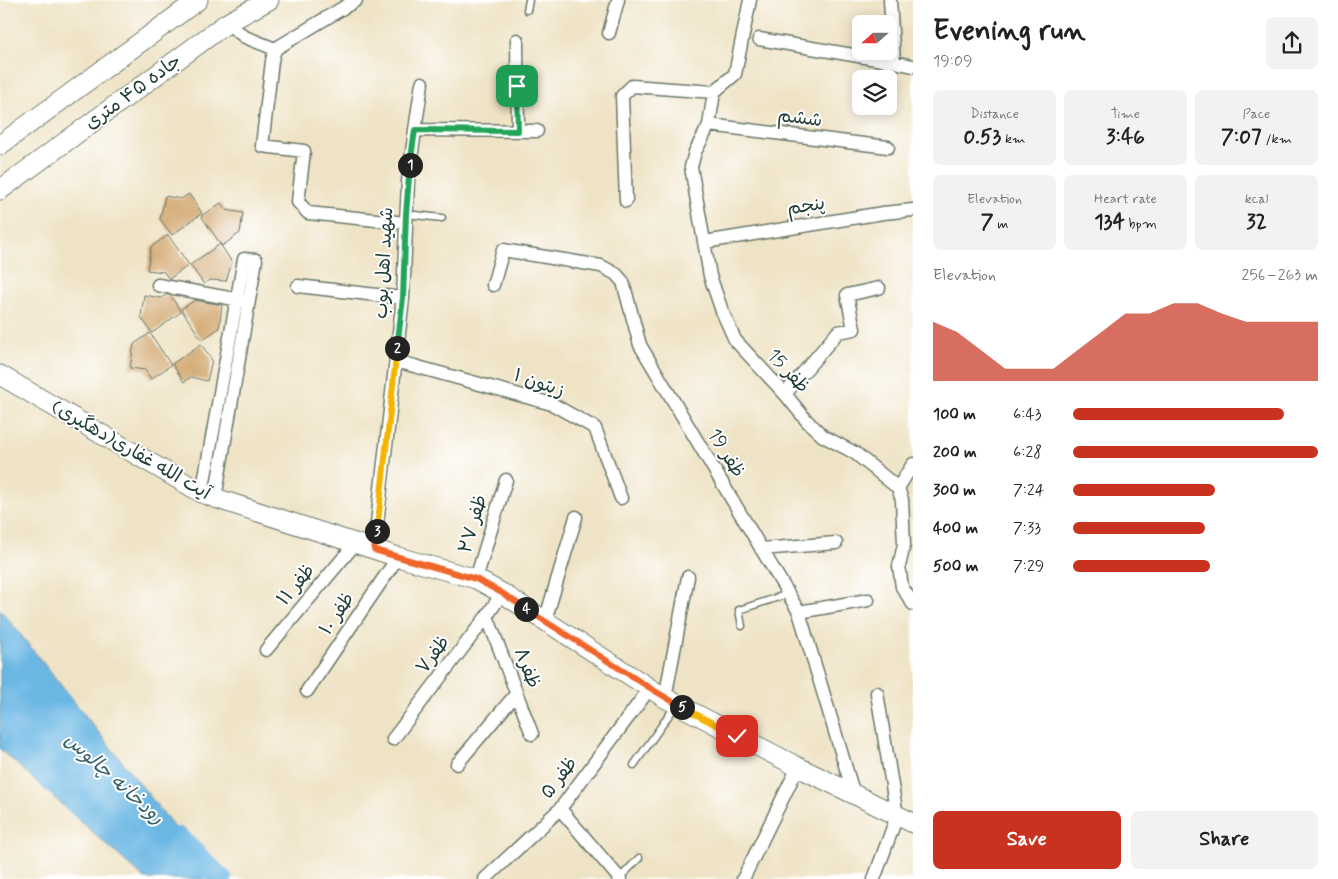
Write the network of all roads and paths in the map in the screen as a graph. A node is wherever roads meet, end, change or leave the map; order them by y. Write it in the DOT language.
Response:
graph roads {
  1 [pos="198,0"];
  2 [pos="270,0"];
  3 [pos="356,0"];
  4 [pos="529,0"];
  5 [pos="618,0"];
  6 [pos="750,0"];
  7 [pos="890,0"];
  8 [pos="527,10"];
  9 [pos="228,23"];
  10 [pos="609,33"];
  11 [pos="759,39"];
  12 [pos="516,40"];
  13 [pos="275,49"];
  14 [pos="894,62"];
  15 [pos="913,66"];
  16 [pos="422,83"];
  17 [pos="714,92"];
  18 [pos="709,125"];
  19 [pos="415,130"];
  20 [pos="518,131"];
  21 [pos="537,131"];
  22 [pos="0,145"];
  23 [pos="888,147"];
  24 [pos="0,190"];
  25 [pos="626,201"];
  26 [pos="913,210"];
  27 [pos="406,218"];
  28 [pos="442,218"];
  29 [pos="705,242"];
  30 [pos="158,285"];
  31 [pos="494,285"];
  32 [pos="298,286"];
  33 [pos="879,288"];
  34 [pos="403,298"];
  35 [pos="236,300"];
  36 [pos="250,302"];
  37 [pos="396,361"];
  38 [pos="0,375"];
  39 [pos="785,394"];
  40 [pos="913,464"];
  41 [pos="506,480"];
  42 [pos="208,495"];
  43 [pos="904,495"];
  44 [pos="621,498"];
  45 [pos="576,517"];
  46 [pos="836,542"];
  47 [pos="354,544"];
  48 [pos="761,549"];
  49 [pos="374,550"];
  50 [pos="398,557"];
  51 [pos="688,577"];
  52 [pos="476,579"];
  53 [pos="502,593"];
  54 [pos="788,594"];
  55 [pos="868,600"];
  56 [pos="913,604"];
  57 [pos="799,612"];
  58 [pos="487,616"];
  59 [pos="545,621"];
  60 [pos="742,626"];
  61 [pos="266,650"];
  62 [pos="307,691"];
  63 [pos="516,694"];
  64 [pos="877,694"];
  65 [pos="664,697"];
  66 [pos="532,734"];
  67 [pos="392,739"];
  68 [pos="457,764"];
  69 [pos="634,765"];
  70 [pos="798,767"];
  71 [pos="854,795"];
  72 [pos="560,809"];
  73 [pos="905,820"];
  74 [pos="639,858"];
  75 [pos="485,879"];
  76 [pos="620,879"];
  77 [pos="743,879"];
  78 [pos="874,879"];
  1 -- 22 [label="street, جاده ۴۵ متری"];
  2 -- 9 [label="street, جاده ۴۵ متری"];
  3 -- 13 [label="street"];
  4 -- 8 [label="lane"];
  5 -- 10 [label="street"];
  6 -- 17 [label="street"];
  7 -- 14 [label="street"];
  9 -- 13 [label="street"];
  9 -- 24 [label="street, جاده ۴۵ متری"];
  11 -- 14 [label="street"];
  12 -- 20 [label="street"];
  13 -- 27 [label="street"];
  14 -- 15 [label="street"];
  16 -- 19 [label="street, شهید اهل بوب"];
  17 -- 18 [label="street, ظفر 15"];
  17 -- 25 [label="street"];
  18 -- 23 [label="street, ششم"];
  18 -- 29 [label="street, ظفر 15"];
  19 -- 20 [label="street"];
  19 -- 27 [label="street, شهید اهل بوب"];
  20 -- 21 [label="street"];
  26 -- 29 [label="street, پنجم"];
  27 -- 28 [label="lane"];
  27 -- 34 [label="street, شهید اهل بوب"];
  29 -- 39 [label="street, ظفر 15"];
  30 -- 35 [label="street"];
  31 -- 48 [label="street, ظفر 19"];
  32 -- 34 [label="street"];
  33 -- 39 [label="street"];
  34 -- 37 [label="street, شهید اهل بوب"];
  35 -- 36 [label="street"];
  35 -- 36 [label="street"];
  35 -- 42 [label="street"];
  36 -- 42 [label="street"];
  37 -- 44 [label="street, زیتون ۱"];
  37 -- 49 [label="street, شهید اهل بوب"];
  38 -- 42 [label="street, آیت الله غفاری(دهگیری)"];
  39 -- 43 [label="street, ظفر 15"];
  40 -- 43 [label="street"];
  41 -- 52 [label="street, ظفر ۲۷"];
  42 -- 47 [label="street, آیت الله غفاری(دهگیری)"];
  43 -- 56 [label="street"];
  45 -- 59 [label="street"];
  46 -- 48 [label="street"];
  47 -- 49 [label="street, آیت الله غفاری(دهگیری)"];
  47 -- 61 [label="street, ظفر ۱۱"];
  48 -- 54 [label="street, ظفر 19"];
  49 -- 50 [label="street, آیت الله غفاری(دهگیری)"];
  50 -- 52 [label="street, آیت الله غفاری(دهگیری)"];
  50 -- 62 [label="street, ظفر ۱۰"];
  51 -- 65 [label="street"];
  52 -- 53 [label="street, آیت الله غفاری(دهگیری)"];
  53 -- 58 [label="street, ظفر۷"];
  53 -- 59 [label="street, آیت الله غفاری(دهگیری)"];
  54 -- 57 [label="street, ظفر 19"];
  54 -- 60 [label="lane"];
  55 -- 57 [label="street"];
  57 -- 71 [label="street, ظفر 19"];
  58 -- 63 [label="street, ظفر۸"];
  58 -- 67 [label="street, ظفر۷"];
  59 -- 65 [label="street, آیت الله غفاری(دهگیری)"];
  63 -- 66 [label="street, ظفر۸"];
  63 -- 68 [label="street"];
  64 -- 73 [label="street"];
  65 -- 69 [label="lane"];
  65 -- 70 [label="street, آیت الله غفاری(دهگیری)"];
  65 -- 72 [label="street, ظفر ۵"];
  70 -- 71 [label="street, آیت الله غفاری(دهگیری)"];
  70 -- 77 [label="street"];
  71 -- 73 [label="street, آیت الله غفاری(دهگیری)"];
  72 -- 75 [label="street, ظفر ۵"];
  72 -- 76 [label="street"];
  73 -- 78 [label="street"];
  74 -- 76 [label="lane"];
}
